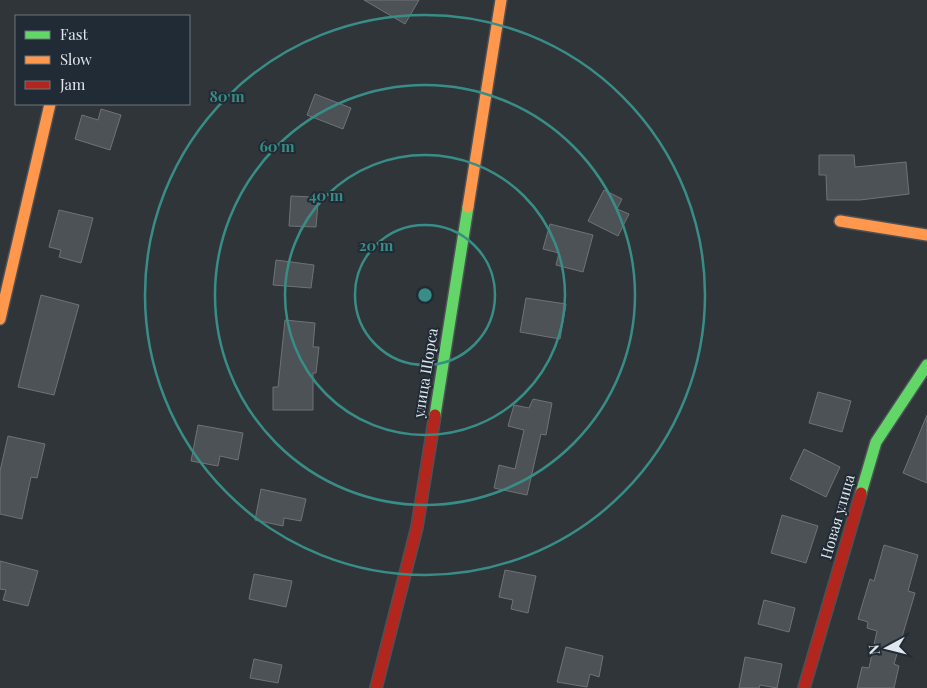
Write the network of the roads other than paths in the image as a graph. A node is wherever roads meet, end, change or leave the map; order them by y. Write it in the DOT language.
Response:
graph roads {
  1 [pos="501,0"];
  2 [pos="50,105"];
  3 [pos="840,221"];
  4 [pos="927,235"];
  5 [pos="0,319"];
  6 [pos="927,365"];
  7 [pos="376,688"];
  8 [pos="804,688"];
  1 -- 7 [label="street, улица Щорса"];
  2 -- 5 [label="street"];
  3 -- 4 [label="street"];
  6 -- 8 [label="street, Новая улица"];
}
